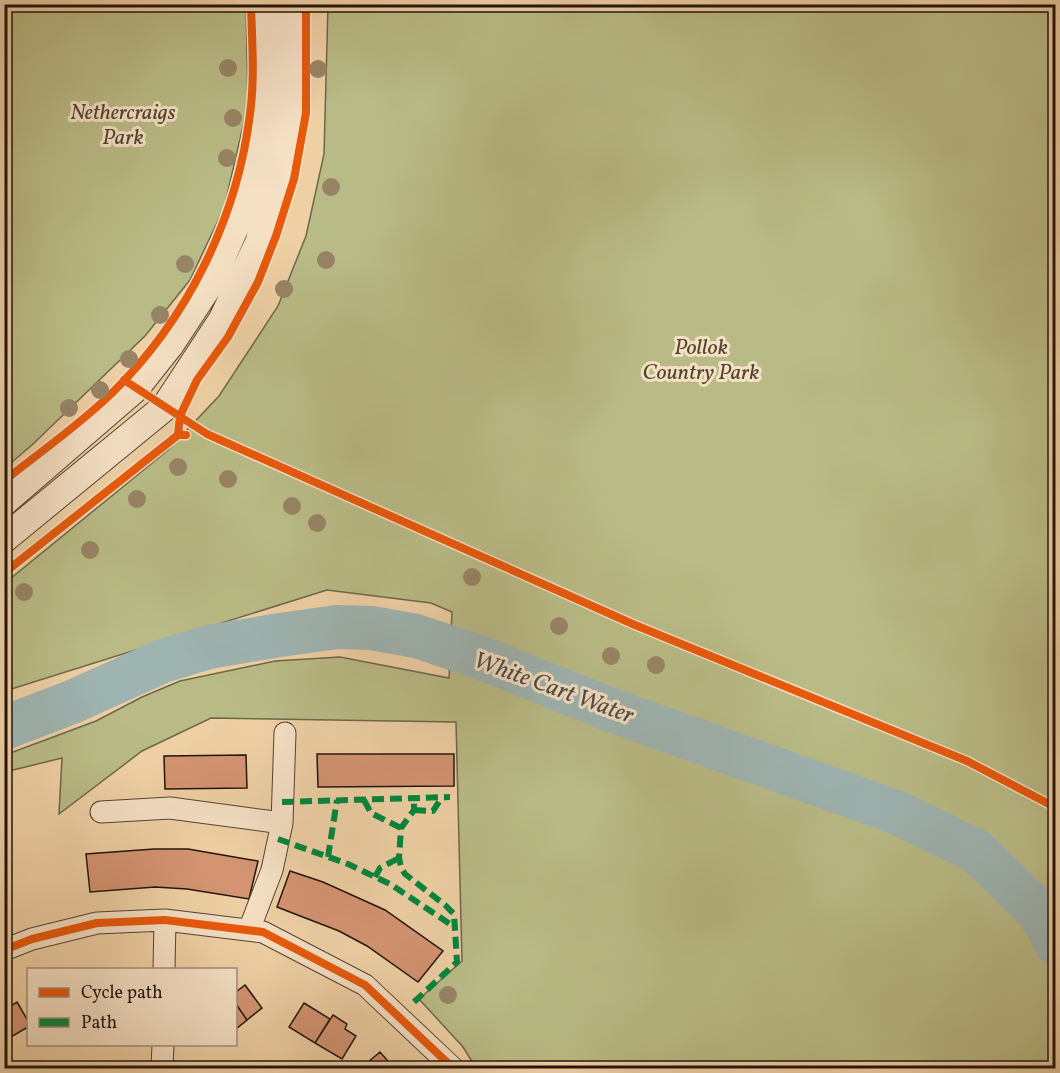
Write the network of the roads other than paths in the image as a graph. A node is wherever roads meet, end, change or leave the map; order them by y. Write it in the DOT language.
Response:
graph roads {
  1 [pos="267,4"];
  2 [pos="294,4"];
  3 [pos="4,502"];
  4 [pos="4,538"];
  5 [pos="285,733"];
  6 [pos="101,812"];
  7 [pos="282,823"];
  8 [pos="165,920"];
  9 [pos="249,930"];
  10 [pos="4,950"];
  11 [pos="164,968"];
  12 [pos="163,1046"];
  13 [pos="162,1068"];
  14 [pos="453,1068"];
  1 -- 3 [label="street"];
  2 -- 4 [label="street"];
  5 -- 7 [label="street"];
  6 -- 7 [label="street"];
  7 -- 9 [label="street"];
  8 -- 9 [label="street"];
  8 -- 10 [label="street"];
  8 -- 11 [label="street"];
  9 -- 14 [label="street"];
  12 -- 13 [label="street"];
}
